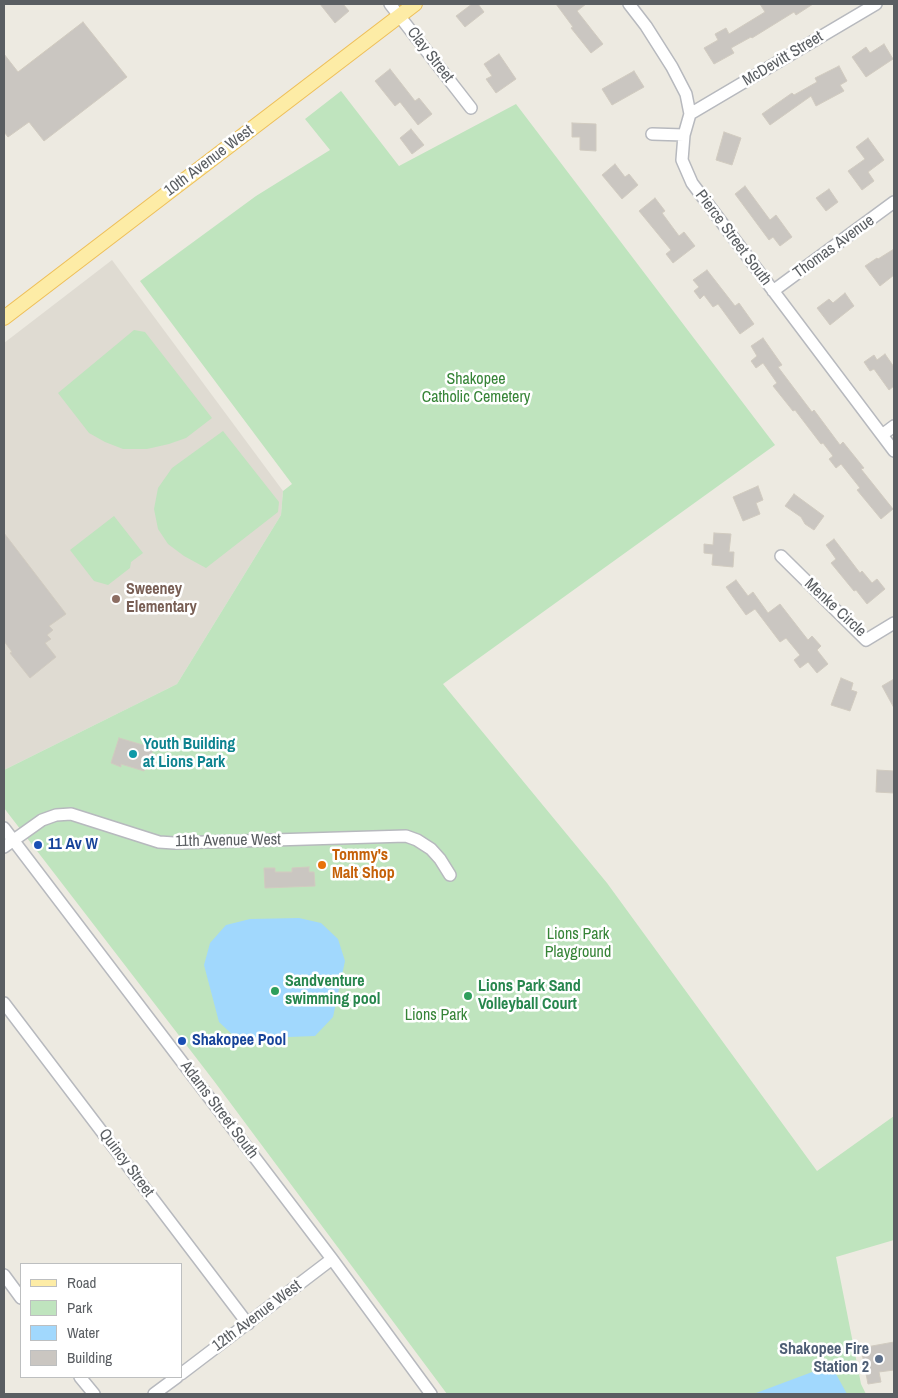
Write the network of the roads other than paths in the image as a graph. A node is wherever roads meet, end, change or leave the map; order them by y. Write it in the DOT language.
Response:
graph roads {
  1 [pos="390,4"];
  2 [pos="415,4"];
  3 [pos="629,4"];
  4 [pos="876,4"];
  5 [pos="399,15"];
  6 [pos="471,108"];
  7 [pos="690,114"];
  8 [pos="652,134"];
  9 [pos="684,135"];
  10 [pos="894,202"];
  11 [pos="773,291"];
  12 [pos="4,318"];
  13 [pos="894,426"];
  14 [pos="882,434"];
  15 [pos="894,451"];
  16 [pos="781,556"];
  17 [pos="894,623"];
  18 [pos="4,828"];
  19 [pos="8,844"];
  20 [pos="450,875"];
  21 [pos="4,1002"];
  22 [pos="332,1259"];
  23 [pos="4,1275"];
  24 [pos="20,1297"];
  25 [pos="248,1324"];
  26 [pos="182,1373"];
  27 [pos="81,1378"];
  28 [pos="176,1378"];
  29 [pos="94,1394"];
  30 [pos="154,1394"];
  31 [pos="431,1394"];
  1 -- 5 [label="street, Clay Street"];
  2 -- 5 [label="main road, 10th Avenue West"];
  3 -- 7 [label="street"];
  4 -- 7 [label="street, McDevitt Street"];
  5 -- 6 [label="street, Clay Street"];
  5 -- 12 [label="main road, 10th Avenue West"];
  7 -- 9 [label="street, Pierce Street South"];
  8 -- 9 [label="street"];
  9 -- 11 [label="street, Pierce Street South"];
  10 -- 11 [label="street, Thomas Avenue"];
  11 -- 14 [label="street, Pierce Street South"];
  13 -- 14 [label="street"];
  14 -- 15 [label="street, Pierce Street South"];
  16 -- 17 [label="street, Menke Circle"];
  18 -- 19 [label="street, Adams Street South"];
  19 -- 20 [label="street, 11th Avenue West"];
  19 -- 22 [label="street, Adams Street South"];
  21 -- 25 [label="street, Quincy Street"];
  22 -- 25 [label="street, 12th Avenue West"];
  22 -- 31 [label="street, Adams Street South"];
  23 -- 24 [label="street"];
  25 -- 26 [label="street, 12th Avenue West"];
  27 -- 29 [label="street"];
  28 -- 30 [label="street"];
}
